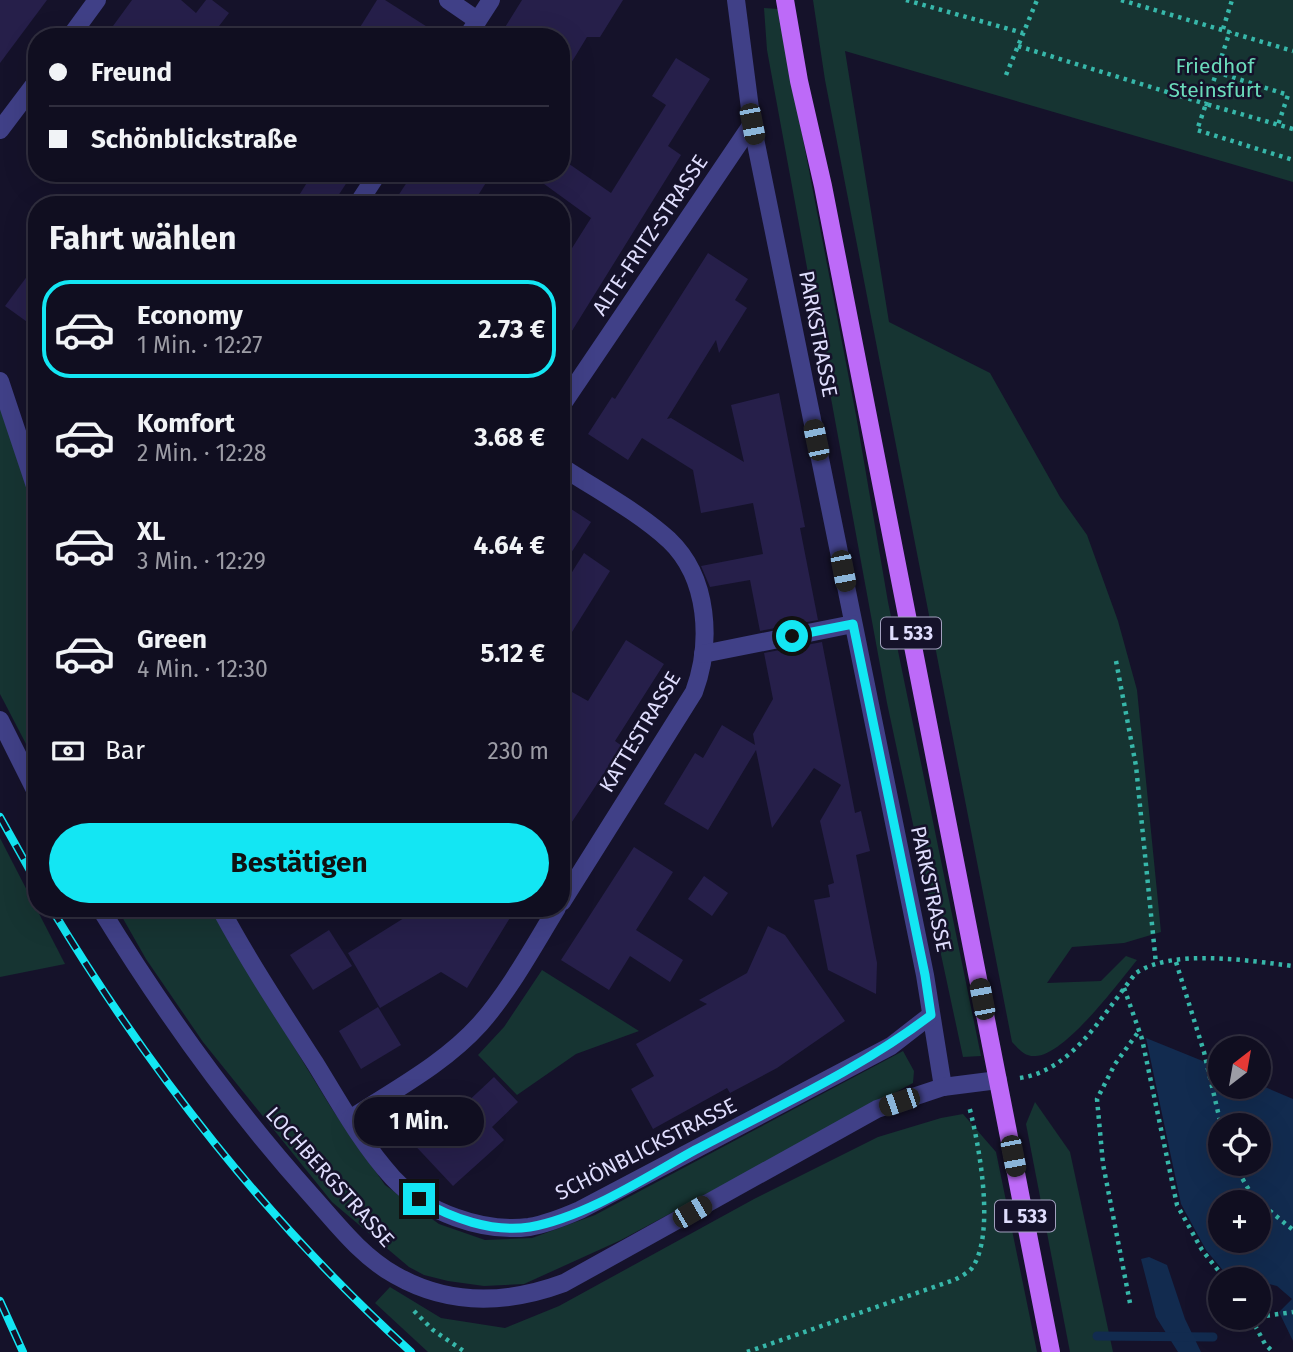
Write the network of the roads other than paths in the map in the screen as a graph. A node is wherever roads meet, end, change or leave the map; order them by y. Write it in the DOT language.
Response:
graph roads {
  1 [pos="97,0"];
  2 [pos="448,0"];
  3 [pos="491,0"];
  4 [pos="736,0"];
  5 [pos="785,0"];
  6 [pos="477,20"];
  7 [pos="77,28"];
  8 [pos="472,28"];
  9 [pos="28,92"];
  10 [pos="752,124"];
  11 [pos="0,130"];
  12 [pos="0,381"];
  13 [pos="570,393"];
  14 [pos="28,465"];
  15 [pos="570,472"];
  16 [pos="853,624"];
  17 [pos="703,654"];
  18 [pos="0,720"];
  19 [pos="28,776"];
  20 [pos="570,890"];
  21 [pos="106,917"];
  22 [pos="228,917"];
  23 [pos="552,917"];
  24 [pos="931,1015"];
  25 [pos="998,1080"];
  26 [pos="943,1087"];
  27 [pos="350,1119"];
  28 [pos="1051,1352"];
  1 -- 7 [label="street"];
  2 -- 6 [label="street"];
  3 -- 6 [label="street"];
  4 -- 10 [label="street, PARKSTRASSE"];
  5 -- 25 [label="main road, L 533"];
  6 -- 8 [label="street"];
  9 -- 11 [label="street"];
  10 -- 13 [label="street, ALTE-FRITZ-STRASSE"];
  10 -- 16 [label="street, PARKSTRASSE"];
  12 -- 14 [label="street"];
  15 -- 17 [label="street, KATTESTRASSE"];
  16 -- 17 [label="street"];
  16 -- 24 [label="street, PARKSTRASSE"];
  17 -- 20 [label="street, KATTESTRASSE"];
  18 -- 19 [label="street"];
  21 -- 26 [label="street, LOCHBERGSTRASSE"];
  22 -- 27 [label="street, SCHÖNBLICKSTRASSE"];
  23 -- 27 [label="street"];
  24 -- 26 [label="street, PARKSTRASSE"];
  24 -- 27 [label="street, SCHÖNBLICKSTRASSE"];
  25 -- 26 [label="street, LOCHBERGSTRASSE"];
  25 -- 28 [label="main road, L 533"];
}
